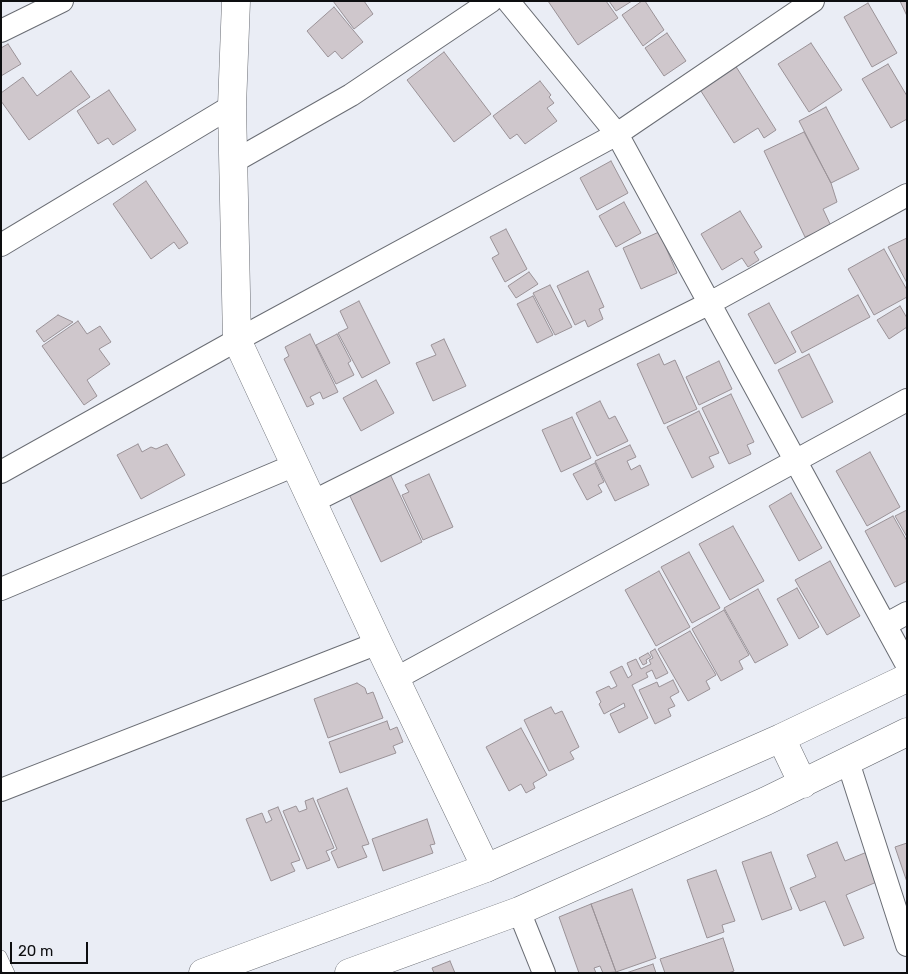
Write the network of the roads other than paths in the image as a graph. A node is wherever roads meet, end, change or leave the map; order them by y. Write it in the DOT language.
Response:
graph roads {
  1 [pos="62,1"];
  2 [pos="236,1"];
  3 [pos="491,1"];
  4 [pos="508,1"];
  5 [pos="813,1"];
  6 [pos="1,31"];
  7 [pos="232,106"];
  8 [pos="617,134"];
  9 [pos="233,162"];
  10 [pos="907,195"];
  11 [pos="1,245"];
  12 [pos="710,303"];
  13 [pos="237,340"];
  14 [pos="907,400"];
  15 [pos="796,462"];
  16 [pos="295,465"];
  17 [pos="1,472"];
  18 [pos="312,502"];
  19 [pos="1,589"];
  20 [pos="907,614"];
  21 [pos="885,625"];
  22 [pos="378,643"];
  23 [pos="907,665"];
  24 [pos="907,678"];
  25 [pos="395,679"];
  26 [pos="907,732"];
  27 [pos="781,738"];
  28 [pos="848,762"];
  29 [pos="803,784"];
  30 [pos="1,790"];
  31 [pos="486,868"];
  32 [pos="520,911"];
  33 [pos="906,943"];
  34 [pos="1,956"];
  35 [pos="9,973"];
  36 [pos="203,973"];
  37 [pos="349,973"];
  38 [pos="544,973"];
  1 -- 6 [label="street"];
  2 -- 7 [label="main road"];
  3 -- 9 [label="street"];
  4 -- 8 [label="street"];
  5 -- 8 [label="street"];
  7 -- 9 [label="main road"];
  7 -- 11 [label="street"];
  8 -- 12 [label="street"];
  8 -- 13 [label="street"];
  9 -- 13 [label="main road"];
  10 -- 12 [label="street"];
  12 -- 15 [label="street"];
  12 -- 18 [label="street"];
  13 -- 16 [label="main road"];
  13 -- 17 [label="street"];
  14 -- 15 [label="street"];
  15 -- 21 [label="street"];
  15 -- 25 [label="street"];
  16 -- 18 [label="main road"];
  16 -- 19 [label="street"];
  18 -- 22 [label="main road"];
  20 -- 21 [label="street"];
  21 -- 23 [label="street"];
  22 -- 25 [label="main road"];
  22 -- 30 [label="street"];
  24 -- 27 [label="main road"];
  25 -- 31 [label="main road"];
  26 -- 28 [label="main road"];
  27 -- 29 [label="main road"];
  27 -- 31 [label="main road"];
  28 -- 29 [label="main road"];
  28 -- 33 [label="street"];
  29 -- 32 [label="main road"];
  31 -- 36 [label="main road"];
  32 -- 37 [label="main road"];
  32 -- 38 [label="street"];
  34 -- 35 [label="lane"];
}
